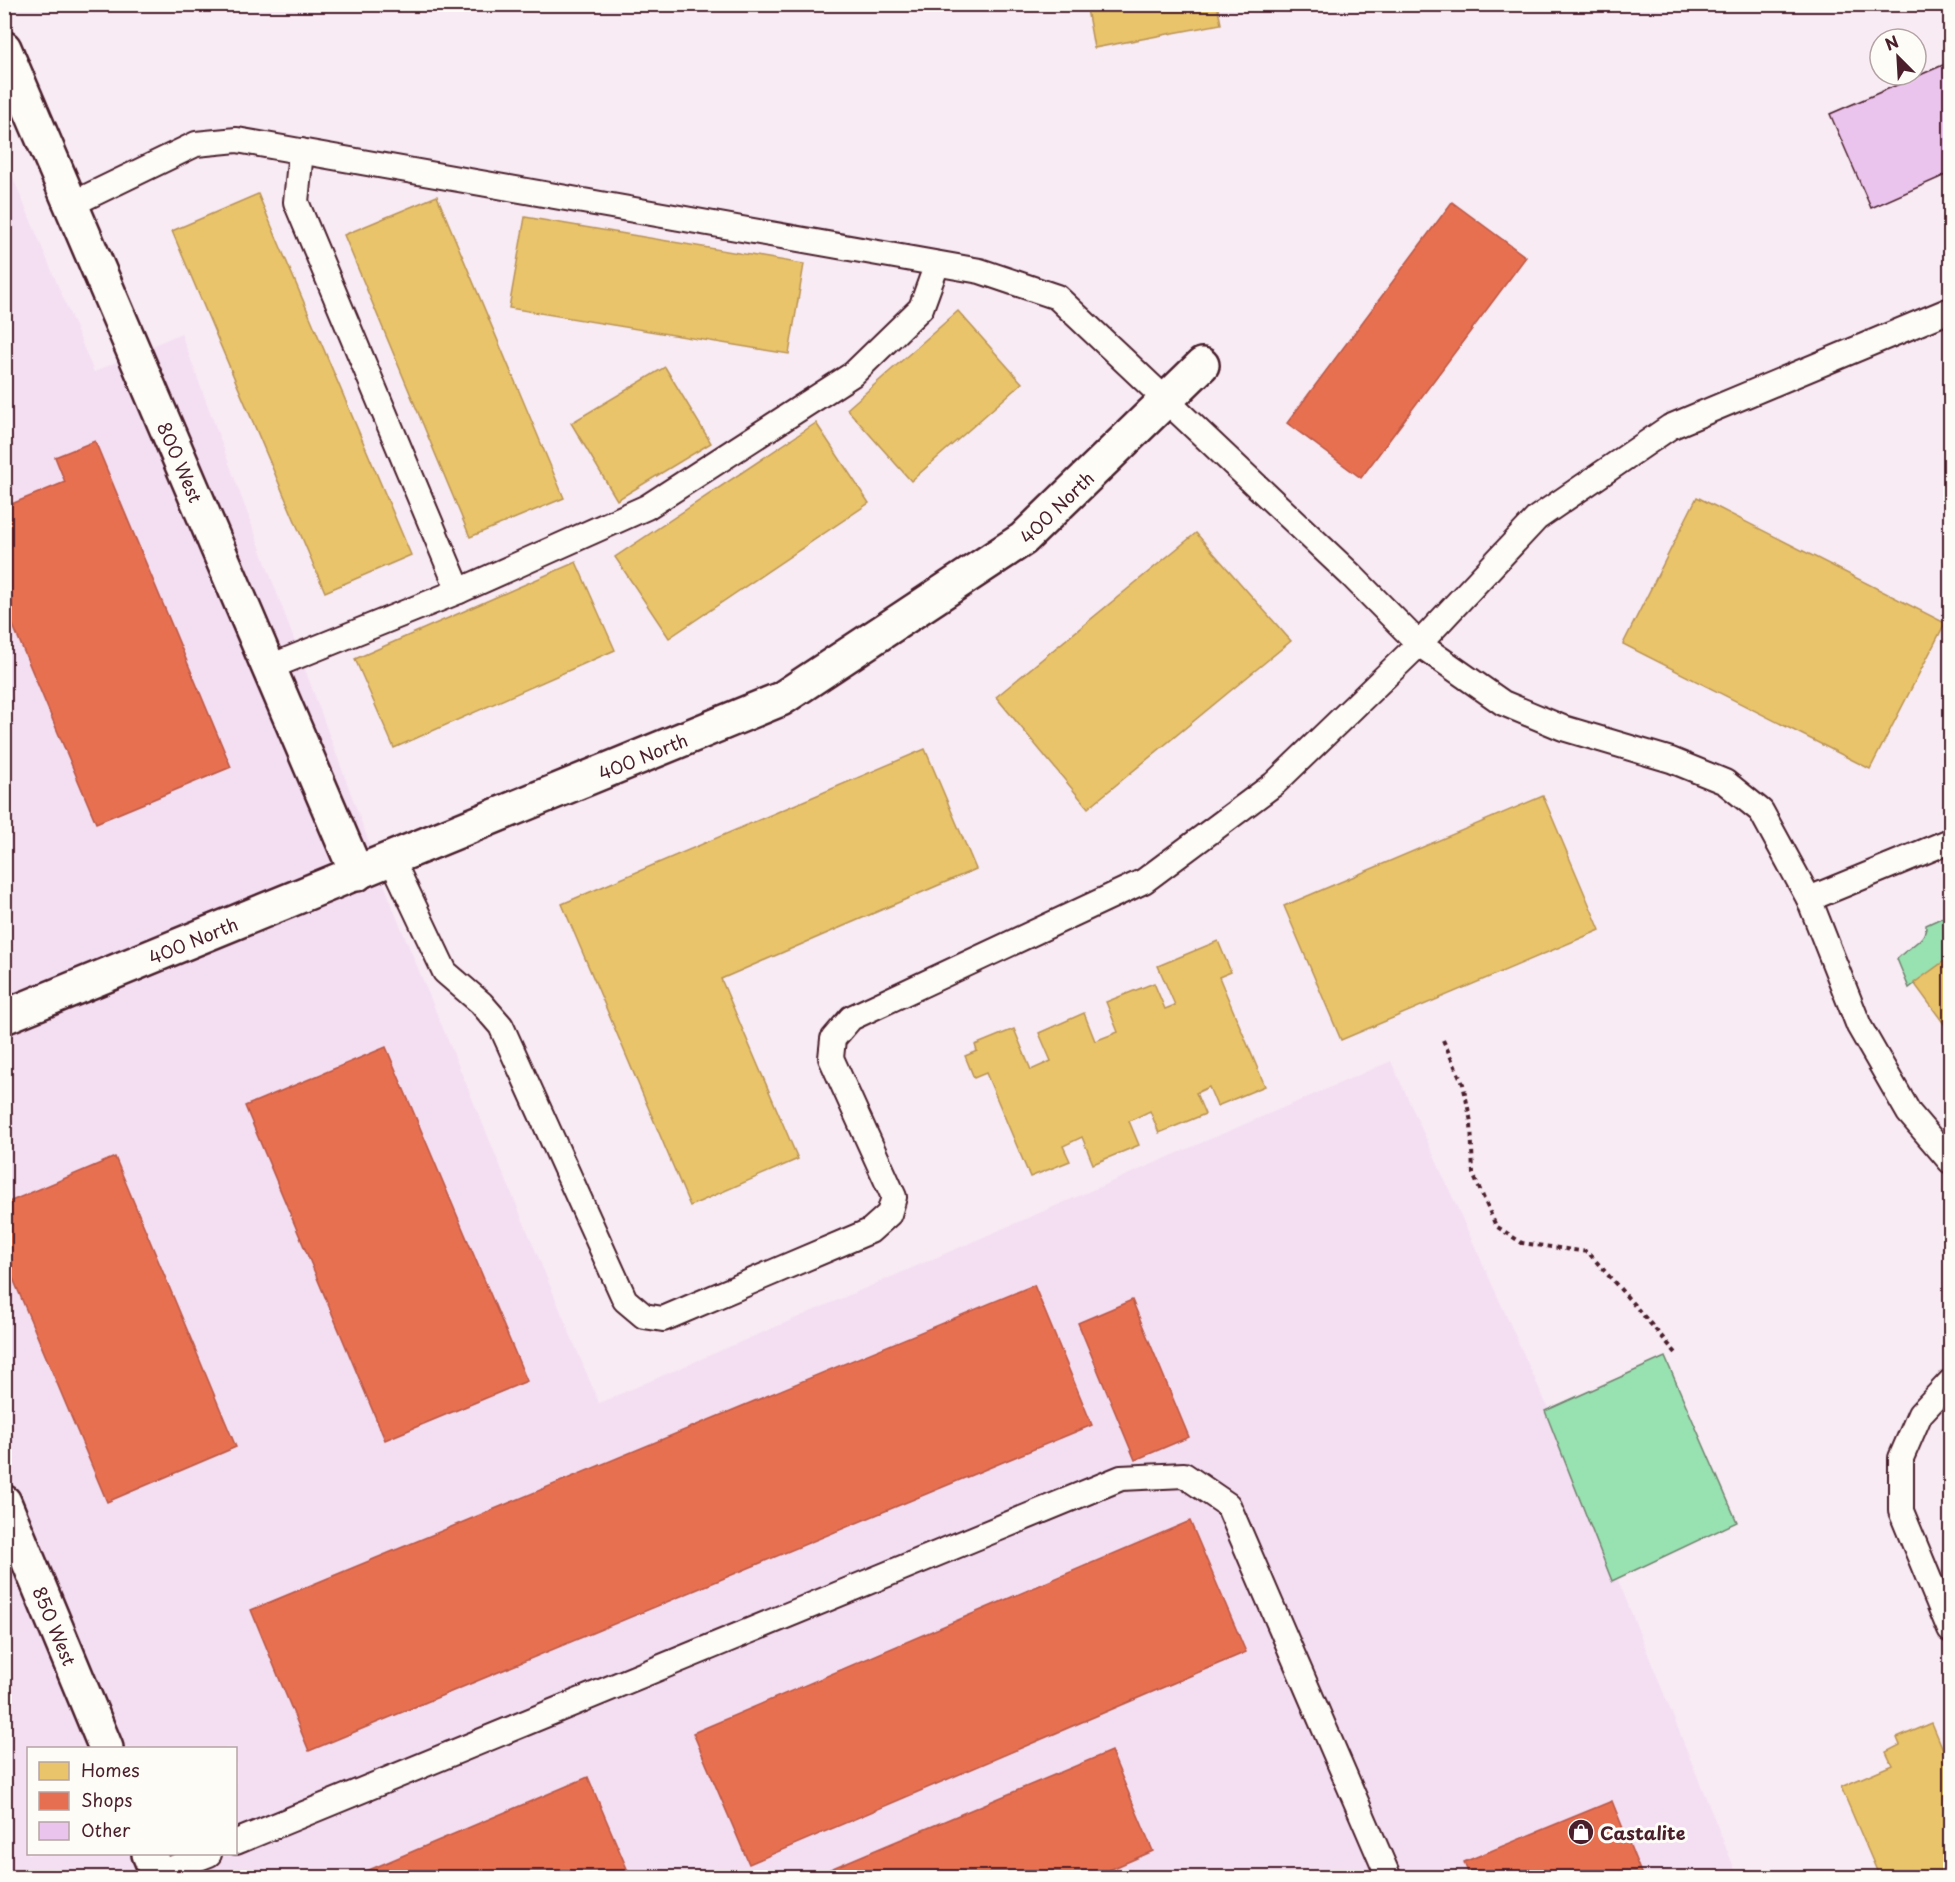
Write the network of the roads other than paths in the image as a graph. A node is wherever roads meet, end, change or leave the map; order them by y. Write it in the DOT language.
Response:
graph roads {
  1 [pos="4,48"];
  2 [pos="302,152"];
  3 [pos="72,204"];
  4 [pos="937,264"];
  5 [pos="1950,310"];
  6 [pos="1202,365"];
  7 [pos="1166,398"];
  8 [pos="459,591"];
  9 [pos="1419,644"];
  10 [pos="270,667"];
  11 [pos="1950,841"];
  12 [pos="392,860"];
  13 [pos="357,874"];
  14 [pos="1809,899"];
  15 [pos="4,1017"];
  16 [pos="1950,1161"];
  17 [pos="1950,1382"];
  18 [pos="4,1502"];
  19 [pos="1950,1630"];
  20 [pos="105,1747"];
  21 [pos="237,1842"];
  22 [pos="205,1855"];
  23 [pos="155,1868"];
  24 [pos="1389,1878"];
  1 -- 3 [label="street, 800 West"];
  2 -- 3 [label="lane"];
  2 -- 4 [label="lane"];
  2 -- 8 [label="lane"];
  3 -- 10 [label="street, 800 West"];
  4 -- 7 [label="lane"];
  4 -- 8 [label="lane"];
  5 -- 9 [label="lane"];
  6 -- 7 [label="street, 400 North"];
  7 -- 9 [label="lane"];
  7 -- 12 [label="street, 400 North"];
  8 -- 10 [label="lane"];
  9 -- 12 [label="lane"];
  9 -- 14 [label="lane"];
  10 -- 13 [label="street, 800 West"];
  11 -- 14 [label="lane"];
  12 -- 13 [label="street, 400 North"];
  13 -- 15 [label="street, 400 North"];
  14 -- 16 [label="lane"];
  17 -- 19 [label="lane"];
  18 -- 20 [label="street, 850 West"];
  21 -- 24 [label="lane"];
  22 -- 23 [label="lane"];
}
